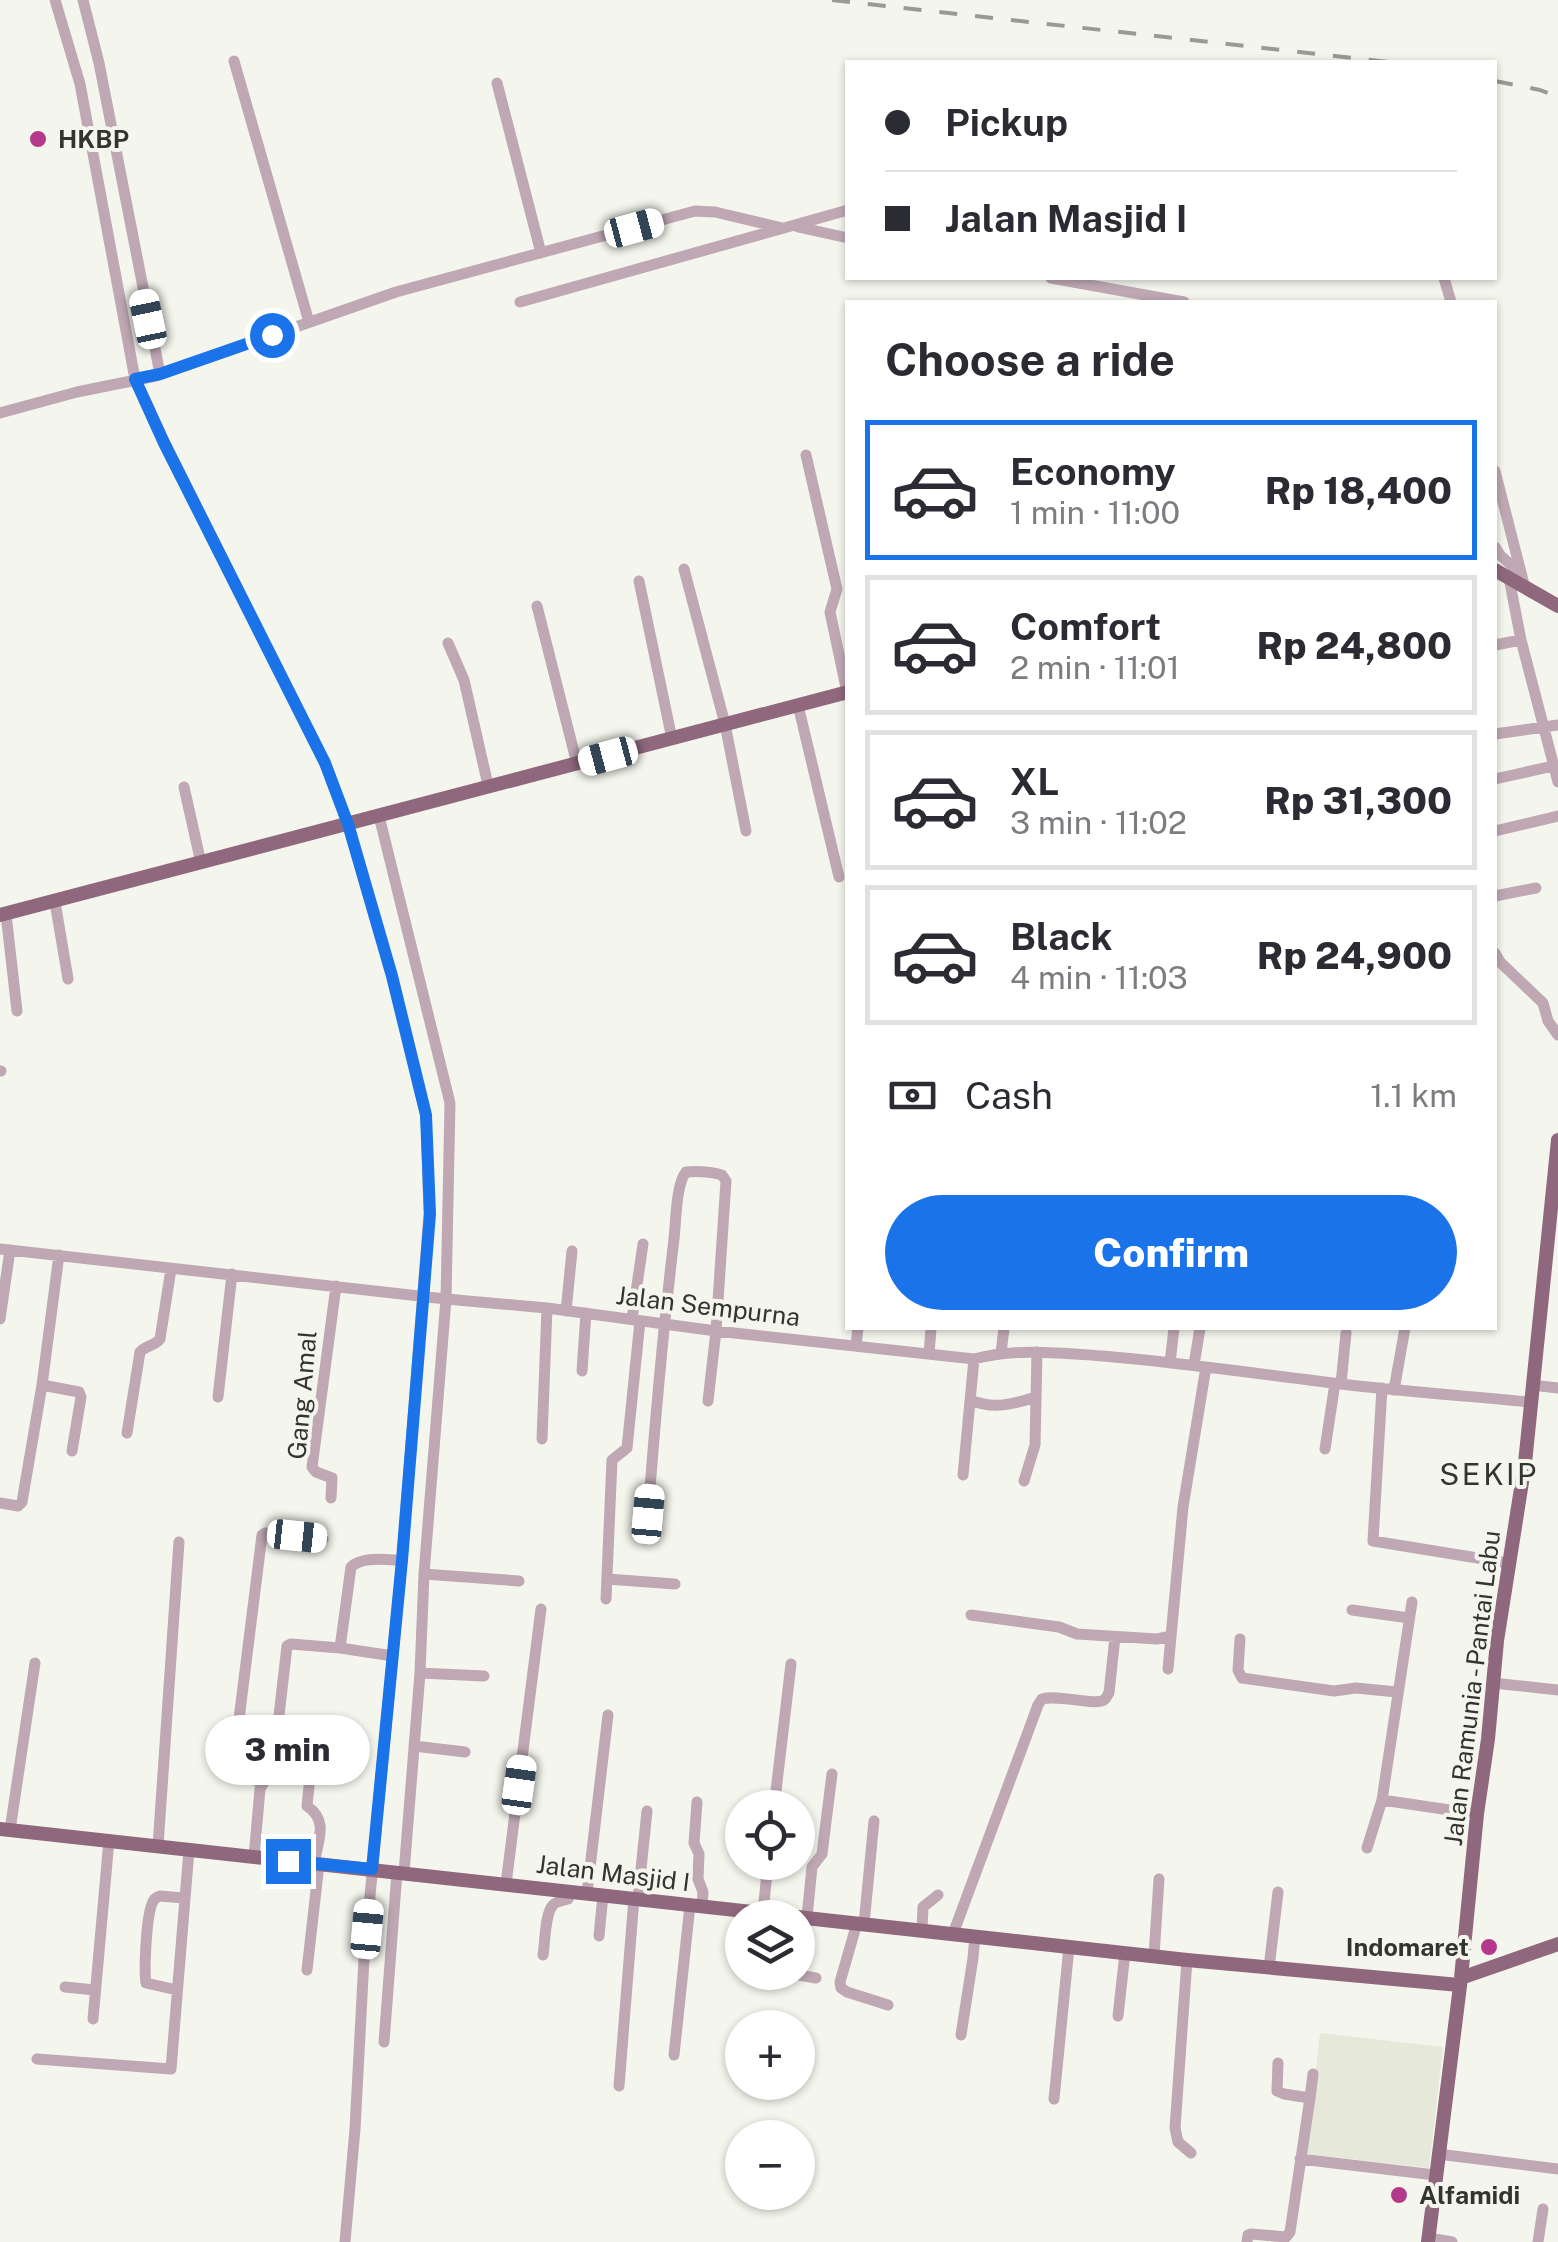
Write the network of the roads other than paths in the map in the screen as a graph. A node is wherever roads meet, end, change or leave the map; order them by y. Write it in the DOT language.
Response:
graph roads {
  1 [pos="55,0"];
  2 [pos="83,0"];
  3 [pos="234,61"];
  4 [pos="497,82"];
  5 [pos="845,211"];
  6 [pos="788,227"];
  7 [pos="845,237"];
  8 [pos="541,253"];
  9 [pos="1062,280"];
  10 [pos="1173,300"];
  11 [pos="520,302"];
  12 [pos="308,322"];
  13 [pos="148,377"];
  14 [pos="0,413"];
  15 [pos="806,455"];
  16 [pos="1497,480"];
  17 [pos="1497,550"];
  18 [pos="684,569"];
  19 [pos="1497,571"];
  20 [pos="1518,580"];
  21 [pos="639,581"];
  22 [pos="537,606"];
  23 [pos="1558,606"];
  24 [pos="1520,640"];
  25 [pos="448,643"];
  26 [pos="1497,645"];
  27 [pos="845,683"];
  28 [pos="845,693"];
  29 [pos="798,705"];
  30 [pos="725,724"];
  31 [pos="1558,725"];
  32 [pos="1543,726"];
  33 [pos="1497,734"];
  34 [pos="672,739"];
  35 [pos="577,764"];
  36 [pos="1554,766"];
  37 [pos="1497,780"];
  38 [pos="1558,782"];
  39 [pos="488,785"];
  40 [pos="184,788"];
  41 [pos="1558,816"];
  42 [pos="362,821"];
  43 [pos="746,831"];
  44 [pos="1497,831"];
  45 [pos="201,863"];
  46 [pos="839,878"];
  47 [pos="1536,888"];
  48 [pos="1497,896"];
  49 [pos="55,902"];
  50 [pos="3,915"];
  51 [pos="1497,957"];
  52 [pos="68,978"];
  53 [pos="16,1011"];
  54 [pos="1558,1034"];
  55 [pos="1558,1140"];
  56 [pos="643,1244"];
  57 [pos="5,1250"];
  58 [pos="572,1251"];
  59 [pos="59,1256"];
  60 [pos="171,1269"];
  61 [pos="232,1274"];
  62 [pos="336,1286"];
  63 [pos="426,1297"];
  64 [pos="444,1299"];
  65 [pos="547,1308"];
  66 [pos="566,1311"];
  67 [pos="586,1313"];
  68 [pos="0,1319"];
  69 [pos="636,1320"];
  70 [pos="664,1323"];
  71 [pos="858,1330"];
  72 [pos="931,1330"];
  73 [pos="1004,1330"];
  74 [pos="1174,1330"];
  75 [pos="1200,1330"];
  76 [pos="1404,1330"];
  77 [pos="716,1331"];
  78 [pos="1346,1333"];
  79 [pos="856,1345"];
  80 [pos="1037,1352"];
  81 [pos="1001,1353"];
  82 [pos="929,1354"];
  83 [pos="974,1359"];
  84 [pos="1170,1363"];
  85 [pos="1200,1366"];
  86 [pos="582,1371"];
  87 [pos="1338,1384"];
  88 [pos="1532,1385"];
  89 [pos="42,1386"];
  90 [pos="1558,1388"];
  91 [pos="1388,1389"];
  92 [pos="218,1396"];
  93 [pos="1036,1397"];
  94 [pos="971,1400"];
  95 [pos="708,1401"];
  96 [pos="1530,1402"];
  97 [pos="127,1433"];
  98 [pos="542,1439"];
  99 [pos="1326,1449"];
  100 [pos="72,1451"];
  101 [pos="963,1475"];
  102 [pos="1024,1481"];
  103 [pos="409,1497"];
  104 [pos="331,1498"];
  105 [pos="428,1499"];
  106 [pos="0,1503"];
  107 [pos="648,1514"];
  108 [pos="322,1539"];
  109 [pos="179,1542"];
  110 [pos="402,1560"];
  111 [pos="1508,1564"];
  112 [pos="424,1574"];
  113 [pos="607,1579"];
  114 [pos="519,1581"];
  115 [pos="675,1584"];
  116 [pos="606,1599"];
  117 [pos="1412,1602"];
  118 [pos="540,1609"];
  119 [pos="1352,1610"];
  120 [pos="971,1615"];
  121 [pos="1409,1618"];
  122 [pos="1171,1636"];
  123 [pos="1115,1637"];
  124 [pos="1240,1639"];
  125 [pos="340,1648"];
  126 [pos="394,1656"];
  127 [pos="35,1664"];
  128 [pos="791,1664"];
  129 [pos="1168,1669"];
  130 [pos="420,1673"];
  131 [pos="484,1676"];
  132 [pos="1494,1683"];
  133 [pos="1558,1690"];
  134 [pos="1397,1692"];
  135 [pos="608,1716"];
  136 [pos="414,1746"];
  137 [pos="465,1752"];
  138 [pos="312,1766"];
  139 [pos="832,1774"];
  140 [pos="264,1782"];
  141 [pos="776,1790"];
  142 [pos="1382,1800"];
  143 [pos="697,1802"];
  144 [pos="647,1811"];
  145 [pos="1477,1814"];
  146 [pos="874,1821"];
  147 [pos="5,1830"];
  148 [pos="109,1840"];
  149 [pos="158,1846"];
  150 [pos="1367,1848"];
  151 [pos="189,1850"];
  152 [pos="254,1857"];
  153 [pos="317,1864"];
  154 [pos="388,1871"];
  155 [pos="1159,1880"];
  156 [pos="506,1884"];
  157 [pos="580,1892"];
  158 [pos="1278,1892"];
  159 [pos="603,1895"];
  160 [pos="938,1895"];
  161 [pos="184,1898"];
  162 [pos="636,1898"];
  163 [pos="807,1900"];
  164 [pos="696,1906"];
  165 [pos="725,1909"];
  166 [pos="815,1918"];
  167 [pos="861,1924"];
  168 [pos="922,1930"];
  169 [pos="953,1934"];
  170 [pos="599,1936"];
  171 [pos="975,1936"];
  172 [pos="1558,1944"];
  173 [pos="1069,1946"];
  174 [pos="1124,1953"];
  175 [pos="543,1955"];
  176 [pos="1154,1956"];
  177 [pos="1187,1960"];
  178 [pos="1269,1968"];
  179 [pos="307,1970"];
  180 [pos="1460,1981"];
  181 [pos="65,1987"];
  182 [pos="96,1990"];
  183 [pos="177,1990"];
  184 [pos="888,2005"];
  185 [pos="1118,2016"];
  186 [pos="93,2020"];
  187 [pos="961,2035"];
  188 [pos="384,2042"];
  189 [pos="674,2055"];
  190 [pos="36,2059"];
  191 [pos="1278,2063"];
  192 [pos="1313,2074"];
  193 [pos="619,2086"];
  194 [pos="1310,2098"];
  195 [pos="1054,2099"];
  196 [pos="1191,2153"];
  197 [pos="1438,2154"];
  198 [pos="1300,2159"];
  199 [pos="1558,2169"];
  200 [pos="1435,2175"];
  201 [pos="1543,2209"];
  202 [pos="1285,2240"];
  203 [pos="1428,2240"];
  204 [pos="346,2242"];
  205 [pos="1246,2242"];
  206 [pos="1452,2242"];
  207 [pos="1538,2242"];
  1 -- 13 [label="street"];
  2 -- 13 [label="street"];
  3 -- 12 [label="street"];
  4 -- 8 [label="street"];
  5 -- 6 [label="street"];
  6 -- 7 [label="street"];
  6 -- 8 [label="street"];
  6 -- 11 [label="street"];
  8 -- 12 [label="street"];
  9 -- 10 [label="street"];
  12 -- 13 [label="street"];
  13 -- 14 [label="street"];
  13 -- 42 [label="street"];
  15 -- 27 [label="street"];
  16 -- 20 [label="street"];
  17 -- 20 [label="street"];
  18 -- 30 [label="street"];
  19 -- 20 [label="main road"];
  20 -- 23 [label="main road"];
  20 -- 24 [label="street"];
  21 -- 34 [label="street"];
  22 -- 35 [label="street"];
  24 -- 26 [label="street"];
  24 -- 32 [label="street"];
  25 -- 39 [label="street"];
  28 -- 29 [label="main road"];
  29 -- 30 [label="main road"];
  29 -- 46 [label="street"];
  30 -- 34 [label="main road"];
  30 -- 43 [label="street"];
  31 -- 32 [label="street"];
  32 -- 33 [label="street"];
  32 -- 36 [label="street"];
  34 -- 35 [label="main road"];
  35 -- 39 [label="main road"];
  36 -- 37 [label="street"];
  36 -- 38 [label="street"];
  39 -- 42 [label="main road"];
  40 -- 45 [label="street"];
  41 -- 44 [label="street"];
  42 -- 45 [label="main road"];
  42 -- 63 [label="street"];
  42 -- 64 [label="street"];
  45 -- 49 [label="main road"];
  47 -- 48 [label="street"];
  49 -- 50 [label="main road"];
  49 -- 52 [label="street"];
  50 -- 53 [label="street"];
  51 -- 54 [label="street"];
  55 -- 88 [label="main road, Jalan Ramunia - Pantai Labu"];
  56 -- 69 [label="street"];
  57 -- 59 [label="street, Jalan Sempurna"];
  57 -- 68 [label="street"];
  58 -- 66 [label="street"];
  59 -- 60 [label="street, Jalan Sempurna"];
  59 -- 89 [label="street"];
  60 -- 61 [label="street, Jalan Sempurna"];
  60 -- 97 [label="street"];
  61 -- 62 [label="street, Jalan Sempurna"];
  61 -- 92 [label="street"];
  62 -- 63 [label="street, Jalan Sempurna"];
  62 -- 104 [label="street, Gang Amal"];
  63 -- 64 [label="street, Jalan Sempurna"];
  63 -- 103 [label="street"];
  64 -- 65 [label="street, Jalan Sempurna"];
  64 -- 105 [label="street"];
  65 -- 66 [label="street, Jalan Sempurna"];
  65 -- 98 [label="street"];
  66 -- 67 [label="street, Jalan Sempurna"];
  67 -- 69 [label="street, Jalan Sempurna"];
  67 -- 86 [label="street"];
  69 -- 70 [label="street, Jalan Sempurna"];
  69 -- 113 [label="street"];
  70 -- 77 [label="street, Jalan Sempurna"];
  70 -- 77 [label="street"];
  70 -- 107 [label="street"];
  71 -- 79 [label="street"];
  72 -- 82 [label="street"];
  73 -- 81 [label="street"];
  74 -- 84 [label="street"];
  75 -- 85 [label="street"];
  76 -- 91 [label="street"];
  77 -- 79 [label="street, Jalan Sempurna"];
  77 -- 95 [label="street"];
  78 -- 87 [label="street"];
  79 -- 82 [label="street, Jalan Sempurna"];
  80 -- 81 [label="street, Jalan Sempurna"];
  80 -- 84 [label="street, Jalan Sempurna"];
  80 -- 93 [label="street"];
  81 -- 83 [label="street, Jalan Sempurna"];
  82 -- 83 [label="street, Jalan Sempurna"];
  83 -- 94 [label="street"];
  84 -- 85 [label="street, Jalan Sempurna"];
  85 -- 87 [label="street, Jalan Sempurna"];
  85 -- 122 [label="street"];
  87 -- 91 [label="street, Jalan Sempurna"];
  87 -- 99 [label="street"];
  88 -- 90 [label="street"];
  88 -- 96 [label="main road, Jalan Ramunia - Pantai Labu"];
  89 -- 100 [label="street"];
  89 -- 106 [label="street"];
  91 -- 96 [label="street, Jalan Sempurna"];
  91 -- 111 [label="street"];
  93 -- 94 [label="street"];
  93 -- 102 [label="street"];
  94 -- 101 [label="street"];
  96 -- 111 [label="main road, Jalan Ramunia - Pantai Labu"];
  103 -- 105 [label="street"];
  103 -- 110 [label="street"];
  105 -- 112 [label="street"];
  108 -- 140 [label="street"];
  109 -- 149 [label="street"];
  110 -- 125 [label="street"];
  110 -- 126 [label="street"];
  111 -- 132 [label="main road, Jalan Ramunia - Pantai Labu"];
  112 -- 114 [label="street"];
  112 -- 130 [label="street"];
  113 -- 115 [label="street"];
  113 -- 116 [label="street"];
  117 -- 121 [label="street"];
  118 -- 156 [label="street"];
  119 -- 121 [label="street"];
  120 -- 123 [label="street"];
  121 -- 134 [label="street"];
  122 -- 123 [label="street"];
  122 -- 129 [label="street"];
  123 -- 169 [label="street"];
  124 -- 134 [label="street"];
  125 -- 126 [label="street"];
  125 -- 140 [label="street"];
  126 -- 154 [label="street"];
  127 -- 147 [label="street"];
  128 -- 141 [label="street"];
  130 -- 131 [label="street"];
  130 -- 136 [label="street"];
  132 -- 133 [label="street"];
  132 -- 145 [label="main road, Jalan Ramunia - Pantai Labu"];
  134 -- 142 [label="street"];
  135 -- 157 [label="street"];
  136 -- 137 [label="street"];
  136 -- 154 [label="street"];
  138 -- 153 [label="street"];
  139 -- 163 [label="street"];
  140 -- 152 [label="street"];
  142 -- 145 [label="street"];
  142 -- 150 [label="street"];
  143 -- 164 [label="street"];
  144 -- 162 [label="street"];
  145 -- 180 [label="main road, Jalan Ramunia - Pantai Labu"];
  146 -- 167 [label="street"];
  147 -- 148 [label="main road, Jalan Masjid I"];
  148 -- 149 [label="main road, Jalan Masjid I"];
  148 -- 182 [label="street"];
  149 -- 151 [label="main road, Jalan Masjid I"];
  151 -- 152 [label="main road, Jalan Masjid I"];
  151 -- 161 [label="street"];
  152 -- 153 [label="main road, Jalan Masjid I"];
  153 -- 154 [label="main road, Jalan Masjid I"];
  153 -- 179 [label="street"];
  154 -- 156 [label="main road, Jalan Masjid I"];
  154 -- 188 [label="street"];
  154 -- 204 [label="street"];
  155 -- 176 [label="street"];
  156 -- 157 [label="main road, Jalan Masjid I"];
  157 -- 159 [label="main road, Jalan Masjid I"];
  157 -- 175 [label="street"];
  158 -- 178 [label="street"];
  159 -- 162 [label="main road, Jalan Masjid I"];
  159 -- 170 [label="street"];
  160 -- 168 [label="street"];
  161 -- 183 [label="street"];
  161 -- 183 [label="street"];
  162 -- 164 [label="main road, Jalan Masjid I"];
  162 -- 193 [label="street"];
  164 -- 165 [label="main road, Jalan Masjid I"];
  164 -- 189 [label="street"];
  166 -- 167 [label="main road, Jalan Masjid I"];
  167 -- 168 [label="main road, Jalan Masjid I"];
  167 -- 184 [label="street"];
  168 -- 169 [label="main road, Jalan Masjid I"];
  169 -- 171 [label="main road, Jalan Masjid I"];
  171 -- 173 [label="main road, Jalan Masjid I"];
  171 -- 187 [label="street"];
  172 -- 180 [label="main road"];
  173 -- 174 [label="main road, Jalan Masjid I"];
  173 -- 195 [label="street"];
  174 -- 176 [label="main road, Jalan Masjid I"];
  174 -- 185 [label="street"];
  176 -- 177 [label="main road, Jalan Masjid I"];
  177 -- 178 [label="main road, Jalan Masjid I"];
  177 -- 196 [label="street"];
  178 -- 180 [label="main road, Jalan Masjid I"];
  180 -- 197 [label="main road, Jalan Ramunia - Pantai Labu"];
  181 -- 182 [label="street"];
  182 -- 186 [label="street"];
  183 -- 190 [label="street"];
  191 -- 194 [label="street"];
  192 -- 194 [label="street"];
  194 -- 198 [label="street"];
  197 -- 199 [label="street"];
  197 -- 200 [label="main road, Jalan Ramunia - Pantai Labu"];
  198 -- 200 [label="street"];
  198 -- 202 [label="street"];
  200 -- 203 [label="main road, Jalan Ramunia - Pantai Labu"];
  201 -- 207 [label="street"];
  202 -- 205 [label="street"];
  203 -- 206 [label="street"];
}
